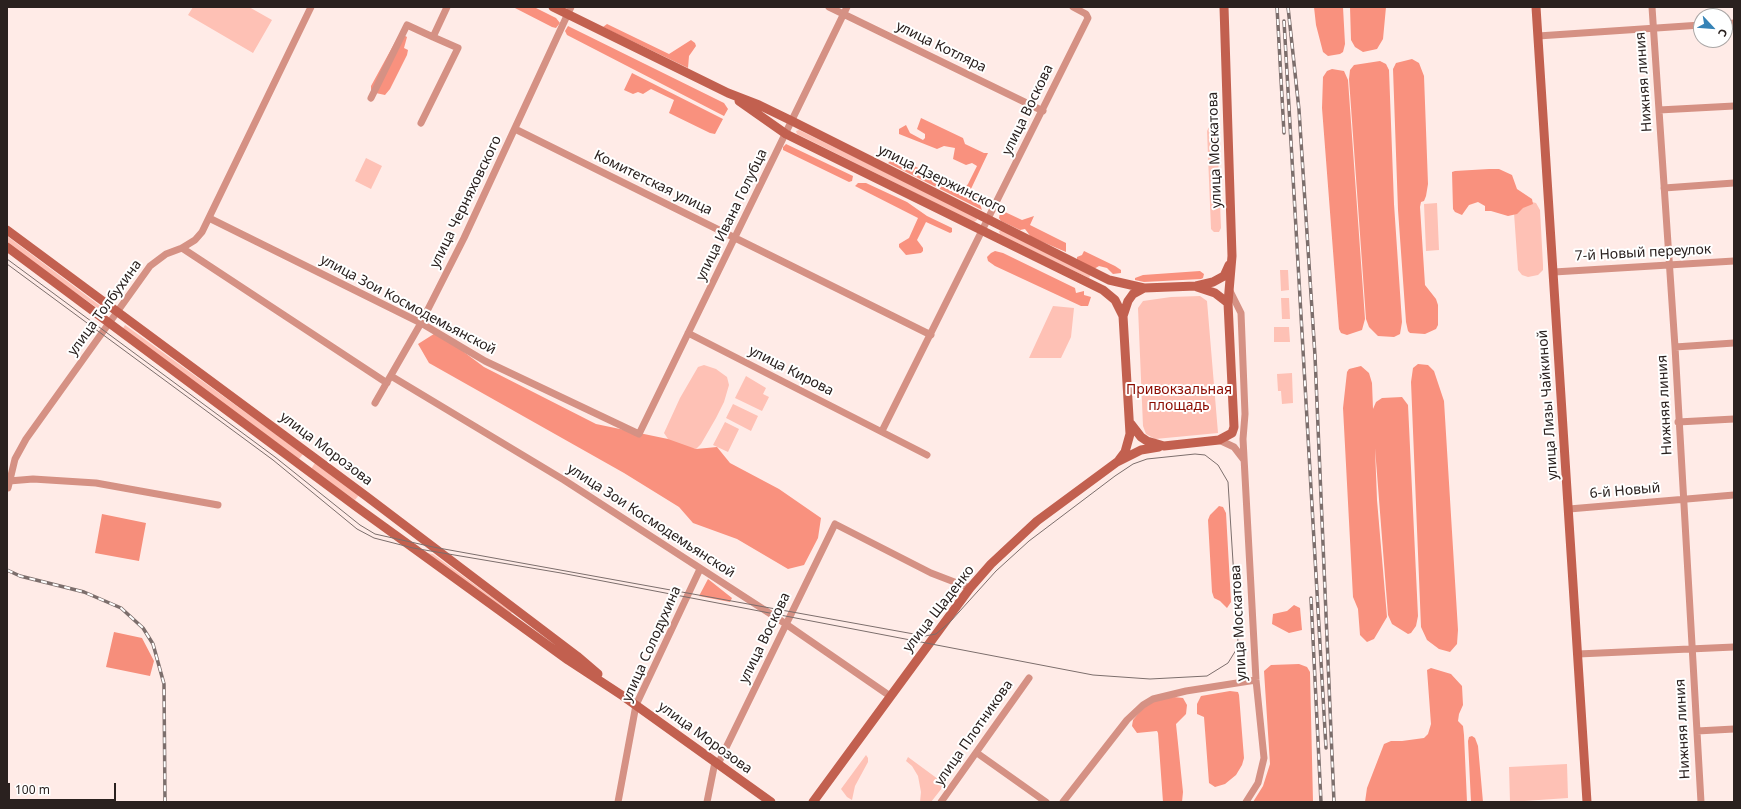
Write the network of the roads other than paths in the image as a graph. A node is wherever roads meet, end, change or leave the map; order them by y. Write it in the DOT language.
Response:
graph roads {
  1 [pos="311,7"];
  2 [pos="447,7"];
  3 [pos="553,7"];
  4 [pos="829,7"];
  5 [pos="847,7"];
  6 [pos="1072,7"];
  7 [pos="1224,7"];
  8 [pos="1536,7"];
  9 [pos="1652,7"];
  10 [pos="569,11"];
  11 [pos="844,14"];
  12 [pos="1693,26"];
  13 [pos="1654,28"];
  14 [pos="1538,36"];
  15 [pos="432,37"];
  16 [pos="728,93"];
  17 [pos="371,98"];
  18 [pos="1734,106"];
  19 [pos="1659,110"];
  20 [pos="1043,111"];
  21 [pos="792,121"];
  22 [pos="421,123"];
  23 [pos="515,129"];
  24 [pos="786,134"];
  25 [pos="1734,184"];
  26 [pos="1664,188"];
  27 [pos="209,218"];
  28 [pos="989,219"];
  29 [pos="7,230"];
  30 [pos="983,232"];
  31 [pos="735,238"];
  32 [pos="7,247"];
  33 [pos="182,248"];
  34 [pos="1232,256"];
  35 [pos="1734,261"];
  36 [pos="1669,265"];
  37 [pos="1554,272"];
  38 [pos="1196,286"];
  39 [pos="1144,288"];
  40 [pos="1230,292"];
  41 [pos="1228,303"];
  42 [pos="117,312"];
  43 [pos="1240,312"];
  44 [pos="1123,316"];
  45 [pos="109,323"];
  46 [pos="421,323"];
  47 [pos="688,333"];
  48 [pos="931,335"];
  49 [pos="1734,343"];
  50 [pos="1675,347"];
  51 [pos="391,376"];
  52 [pos="387,383"];
  53 [pos="375,402"];
  54 [pos="1734,419"];
  55 [pos="1678,422"];
  56 [pos="1131,424"];
  57 [pos="1234,427"];
  58 [pos="882,431"];
  59 [pos="639,434"];
  60 [pos="1243,438"];
  61 [pos="1219,440"];
  62 [pos="1164,446"];
  63 [pos="310,455"];
  64 [pos="927,455"];
  65 [pos="1244,460"];
  66 [pos="1117,462"];
  67 [pos="303,467"];
  68 [pos="8,485"];
  69 [pos="1734,495"];
  70 [pos="366,496"];
  71 [pos="1684,499"];
  72 [pos="218,505"];
  73 [pos="358,508"];
  74 [pos="1569,510"];
  75 [pos="700,569"];
  76 [pos="970,588"];
  77 [pos="786,624"];
  78 [pos="1734,647"];
  79 [pos="1692,650"];
  80 [pos="1578,654"];
  81 [pos="1029,678"];
  82 [pos="1256,680"];
  83 [pos="623,696"];
  84 [pos="890,696"];
  85 [pos="636,705"];
  86 [pos="1734,729"];
  87 [pos="1697,732"];
  88 [pos="976,753"];
  89 [pos="716,763"];
  90 [pos="618,802"];
  91 [pos="707,802"];
  92 [pos="771,802"];
  93 [pos="813,802"];
  94 [pos="941,802"];
  95 [pos="1046,802"];
  96 [pos="1063,802"];
  97 [pos="1246,802"];
  98 [pos="1587,802"];
  99 [pos="1701,802"];
  1 -- 27 [label="street, улица Толбухина"];
  2 -- 15 [label="street"];
  3 -- 10 [label="main road, улица Дзержинского"];
  4 -- 11 [label="street, улица Котляра"];
  5 -- 11 [label="street, улица Ивана Голубца"];
  6 -- 20 [label="street, улица Воскова"];
  7 -- 34 [label="main road, улица Москатова"];
  8 -- 14 [label="main road, улица Лизы Чайкиной"];
  9 -- 13 [label="street, Нижняя линия"];
  10 -- 16 [label="main road, улица Дзержинского"];
  10 -- 23 [label="street, улица Черняховского"];
  11 -- 20 [label="street, улица Котляра"];
  11 -- 21 [label="street, улица Ивана Голубца"];
  12 -- 13 [label="street"];
  13 -- 14 [label="street"];
  13 -- 19 [label="street, Нижняя линия"];
  14 -- 37 [label="main road, улица Лизы Чайкиной"];
  15 -- 17 [label="street"];
  15 -- 22 [label="street"];
  16 -- 21 [label="main road, улица Дзержинского"];
  16 -- 24 [label="main road, улица Дзержинского"];
  18 -- 19 [label="street"];
  19 -- 26 [label="street, Нижняя линия"];
  20 -- 28 [label="street, улица Воскова"];
  21 -- 24 [label="street, улица Ивана Голубца"];
  21 -- 28 [label="main road, улица Дзержинского"];
  23 -- 31 [label="street, Комитетская улица"];
  23 -- 46 [label="street, улица Черняховского"];
  24 -- 30 [label="main road, улица Дзержинского"];
  24 -- 31 [label="street, улица Ивана Голубца"];
  25 -- 26 [label="street"];
  26 -- 36 [label="street, Нижняя линия"];
  27 -- 33 [label="street, улица Толбухина"];
  27 -- 46 [label="street, улица Зои Космодемьянской"];
  28 -- 30 [label="street, улица Воскова"];
  28 -- 39 [label="main road, улица Дзержинского"];
  29 -- 42 [label="main road, улица Морозова"];
  30 -- 44 [label="main road, улица Дзержинского"];
  30 -- 48 [label="street"];
  31 -- 47 [label="street, улица Ивана Голубца"];
  31 -- 48 [label="street, Комитетская улица"];
  32 -- 45 [label="main road, улица Морозова"];
  33 -- 42 [label="street, улица Толбухина"];
  33 -- 52 [label="street"];
  34 -- 38 [label="main road"];
  34 -- 40 [label="main road, улица Москатова"];
  35 -- 36 [label="street, 7-й Новый переулок"];
  36 -- 37 [label="street, 7-й Новый переулок"];
  36 -- 50 [label="street, Нижняя линия"];
  37 -- 74 [label="main road, улица Лизы Чайкиной"];
  38 -- 39 [label="main road"];
  38 -- 41 [label="main road"];
  39 -- 44 [label="main road"];
  40 -- 41 [label="main road, улица Москатова"];
  40 -- 43 [label="street, улица Москатова"];
  41 -- 43 [label="street"];
  41 -- 57 [label="main road, улица Москатова"];
  42 -- 45 [label="street, улица Толбухина"];
  42 -- 63 [label="main road, улица Морозова"];
  43 -- 60 [label="street, улица Москатова"];
  44 -- 56 [label="main road"];
  45 -- 67 [label="main road, улица Морозова"];
  45 -- 68 [label="street, улица Толбухина"];
  46 -- 51 [label="street, улица Черняховского"];
  46 -- 59 [label="street, улица Зои Космодемьянской"];
  47 -- 58 [label="street, улица Кирова"];
  47 -- 59 [label="street, улица Ивана Голубца"];
  48 -- 58 [label="street"];
  49 -- 50 [label="street"];
  50 -- 55 [label="street, Нижняя линия"];
  51 -- 52 [label="street, улица Черняховского"];
  51 -- 75 [label="street, улица Зои Космодемьянской"];
  52 -- 53 [label="street, улица Черняховского"];
  54 -- 55 [label="street"];
  55 -- 71 [label="street, Нижняя линия"];
  56 -- 62 [label="main road"];
  56 -- 66 [label="main road, улица Щаденко"];
  57 -- 60 [label="street"];
  57 -- 61 [label="main road"];
  58 -- 64 [label="street, улица Кирова"];
  60 -- 65 [label="street, улица Москатова"];
  61 -- 62 [label="main road"];
  61 -- 65 [label="street"];
  62 -- 66 [label="main road, улица Щаденко"];
  63 -- 67 [label="main road"];
  63 -- 70 [label="main road, улица Морозова"];
  65 -- 82 [label="street, улица Москатова"];
  66 -- 76 [label="main road, улица Щаденко"];
  67 -- 73 [label="main road, улица Морозова"];
  68 -- 72 [label="street"];
  69 -- 71 [label="street, 6-й Новый"];
  70 -- 73 [label="main road"];
  70 -- 83 [label="main road, улица Морозова"];
  71 -- 74 [label="street, 6-й Новый"];
  71 -- 79 [label="street, Нижняя линия"];
  73 -- 83 [label="main road, улица Морозова"];
  74 -- 80 [label="main road, улица Лизы Чайкиной"];
  75 -- 77 [label="street, улица Зои Космодемьянской"];
  75 -- 85 [label="street, улица Солодухина"];
  76 -- 77 [label="street, улица Воскова"];
  76 -- 84 [label="main road, улица Щаденко"];
  77 -- 84 [label="street, улица Зои Космодемьянской"];
  77 -- 89 [label="street, улица Воскова"];
  78 -- 79 [label="street"];
  79 -- 80 [label="street"];
  79 -- 87 [label="street, Нижняя линия"];
  80 -- 98 [label="main road, улица Лизы Чайкиной"];
  81 -- 88 [label="street, улица Плотникова"];
  82 -- 96 [label="street"];
  82 -- 97 [label="street, улица Москатова"];
  83 -- 85 [label="main road, улица Морозова"];
  84 -- 93 [label="main road, улица Щаденко"];
  85 -- 89 [label="main road, улица Морозова"];
  85 -- 90 [label="street, улица Солодухина"];
  86 -- 87 [label="street"];
  87 -- 99 [label="street, Нижняя линия"];
  88 -- 94 [label="street, улица Плотникова"];
  88 -- 95 [label="street"];
  89 -- 91 [label="street, улица Воскова"];
  89 -- 92 [label="main road, улица Морозова"];
}
